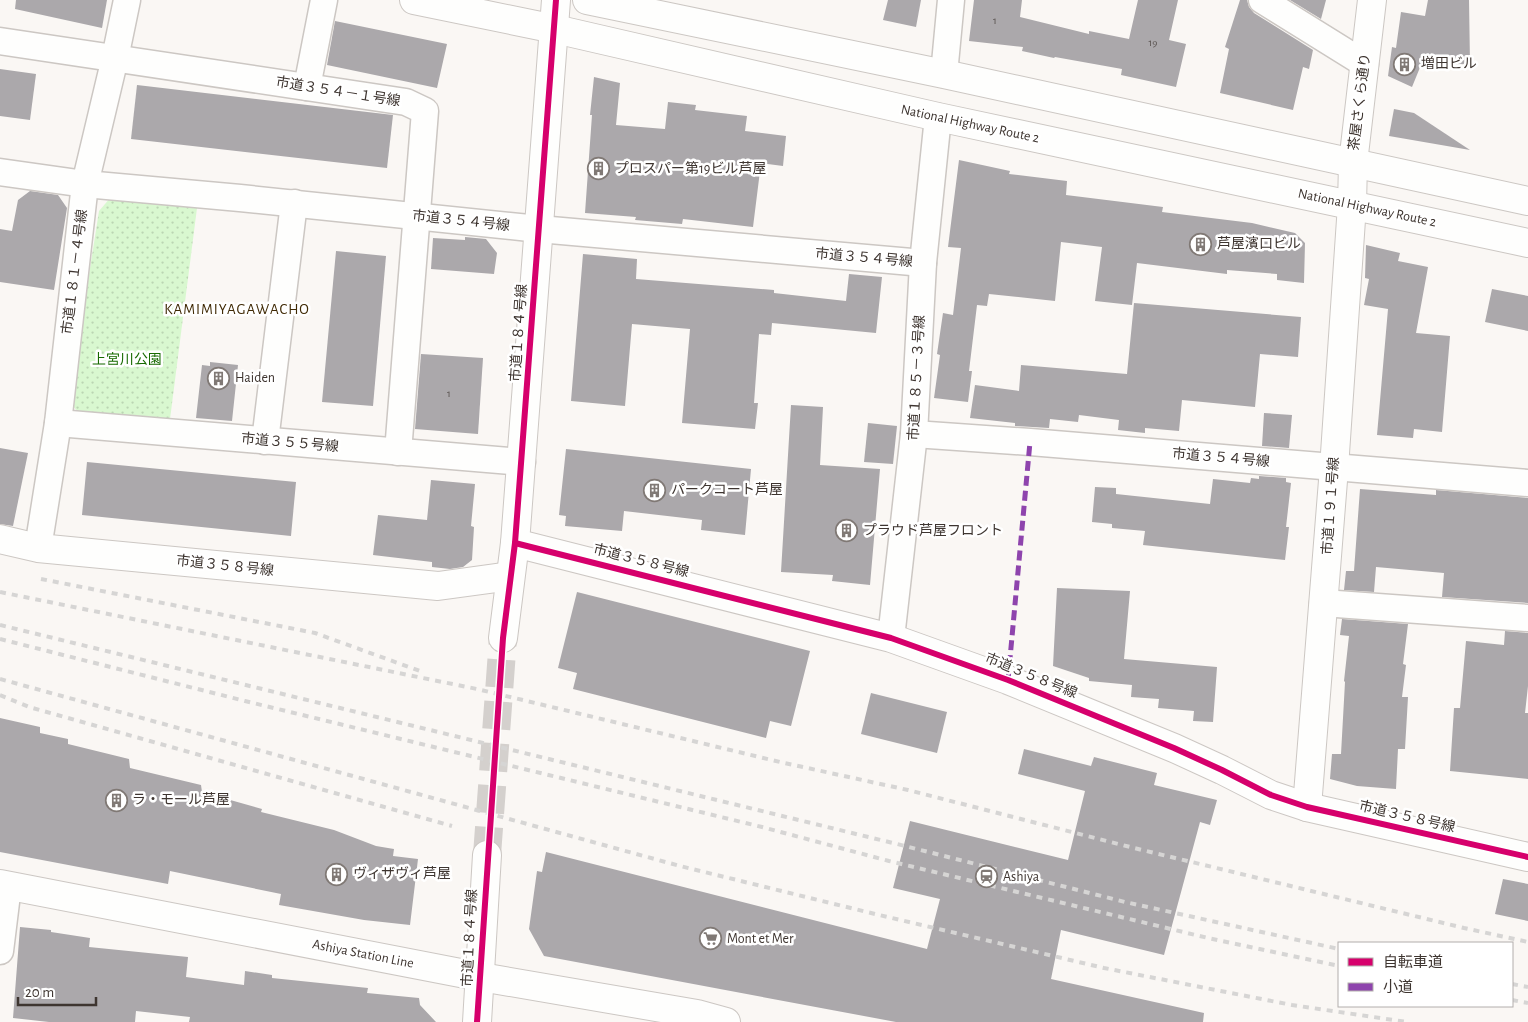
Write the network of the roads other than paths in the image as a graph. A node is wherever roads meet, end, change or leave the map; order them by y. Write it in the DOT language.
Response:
graph roads {
  1 [pos="126,0"];
  2 [pos="324,0"];
  3 [pos="414,0"];
  4 [pos="556,0"];
  5 [pos="587,0"];
  6 [pos="951,0"];
  7 [pos="1262,0"];
  8 [pos="1372,0"];
  9 [pos="555,29"];
  10 [pos="0,41"];
  11 [pos="115,58"];
  12 [pos="1365,64"];
  13 [pos="944,74"];
  14 [pos="307,88"];
  15 [pos="938,117"];
  16 [pos="1352,163"];
  17 [pos="0,172"];
  18 [pos="85,184"];
  19 [pos="1528,201"];
  20 [pos="294,204"];
  21 [pos="1352,205"];
  22 [pos="418,216"];
  23 [pos="539,229"];
  24 [pos="1528,243"];
  25 [pos="923,263"];
  26 [pos="58,423"];
  27 [pos="914,434"];
  28 [pos="265,441"];
  29 [pos="398,452"];
  30 [pos="522,462"];
  31 [pos="1334,468"];
  32 [pos="1528,483"];
  33 [pos="0,539"];
  34 [pos="515,543"];
  35 [pos="38,548"];
  36 [pos="510,576"];
  37 [pos="1323,603"];
  38 [pos="1528,618"];
  39 [pos="503,638"];
  40 [pos="892,638"];
  41 [pos="1307,807"];
  42 [pos="487,855"];
  43 [pos="1528,857"];
  44 [pos="4,885"];
  45 [pos="0,951"];
  46 [pos="481,977"];
  47 [pos="477,1022"];
  48 [pos="726,1022"];
  1 -- 11 [label="street, 市道１８１－４号線"];
  2 -- 14 [label="street"];
  3 -- 9 [label="main road, National Highway Route 2"];
  4 -- 9 [label="main road, 市道１８４号線"];
  5 -- 13 [label="main road"];
  6 -- 13 [label="street"];
  7 -- 12 [label="street"];
  8 -- 12 [label="main road, 茶屋さくら通り"];
  9 -- 15 [label="main road, National Highway Route 2"];
  9 -- 23 [label="main road, 市道１８４号線"];
  10 -- 11 [label="street, 市道３５４－１号線"];
  11 -- 14 [label="street, 市道３５４－１号線"];
  11 -- 18 [label="street, 市道１８１－４号線"];
  12 -- 16 [label="main road, 茶屋さくら通り"];
  13 -- 16 [label="main road"];
  14 -- 22 [label="street, 市道３５４－１号線"];
  15 -- 21 [label="main road, National Highway Route 2"];
  15 -- 25 [label="street, 市道１８５－３号線"];
  16 -- 19 [label="main road"];
  16 -- 21 [label="main road, 茶屋さくら通り"];
  17 -- 18 [label="street, 市道３５４号線"];
  18 -- 20 [label="street, 市道３５４号線"];
  18 -- 26 [label="street, 市道１８１－４号線"];
  20 -- 22 [label="street, 市道３５４号線"];
  20 -- 28 [label="street"];
  21 -- 24 [label="main road, National Highway Route 2"];
  21 -- 31 [label="main road, 市道１９１号線"];
  22 -- 23 [label="street, 市道３５４号線"];
  22 -- 29 [label="street, 市道３５４－１号線"];
  23 -- 25 [label="street, 市道３５４号線"];
  23 -- 30 [label="main road, 市道１８４号線"];
  25 -- 27 [label="street, 市道１８５－３号線"];
  26 -- 28 [label="street, 市道３５５号線"];
  26 -- 35 [label="street, 市道１８１－４号線"];
  27 -- 31 [label="street, 市道３５４号線"];
  27 -- 40 [label="street, 市道１８５－３号線"];
  28 -- 29 [label="street, 市道３５５号線"];
  29 -- 30 [label="street, 市道３５５号線"];
  30 -- 34 [label="main road, 市道１８４号線"];
  31 -- 32 [label="street, 市道３５４号線"];
  31 -- 37 [label="main road, 市道１９１号線"];
  33 -- 35 [label="main road, 市道３５８号線"];
  34 -- 36 [label="main road, 市道１８４号線"];
  34 -- 40 [label="main road, 市道３５８号線"];
  35 -- 36 [label="main road, 市道３５８号線"];
  36 -- 39 [label="main road, 市道１８４号線"];
  37 -- 38 [label="street"];
  37 -- 41 [label="main road, 市道１９１号線"];
  40 -- 41 [label="main road, 市道３５８号線"];
  41 -- 43 [label="main road, 市道３５８号線"];
  42 -- 46 [label="main road, 市道１８４号線"];
  44 -- 45 [label="street"];
  44 -- 46 [label="main road, Ashiya Station Line"];
  46 -- 47 [label="main road, 市道１８４号線"];
  46 -- 48 [label="main road, Ashiya Station Line"];
}
